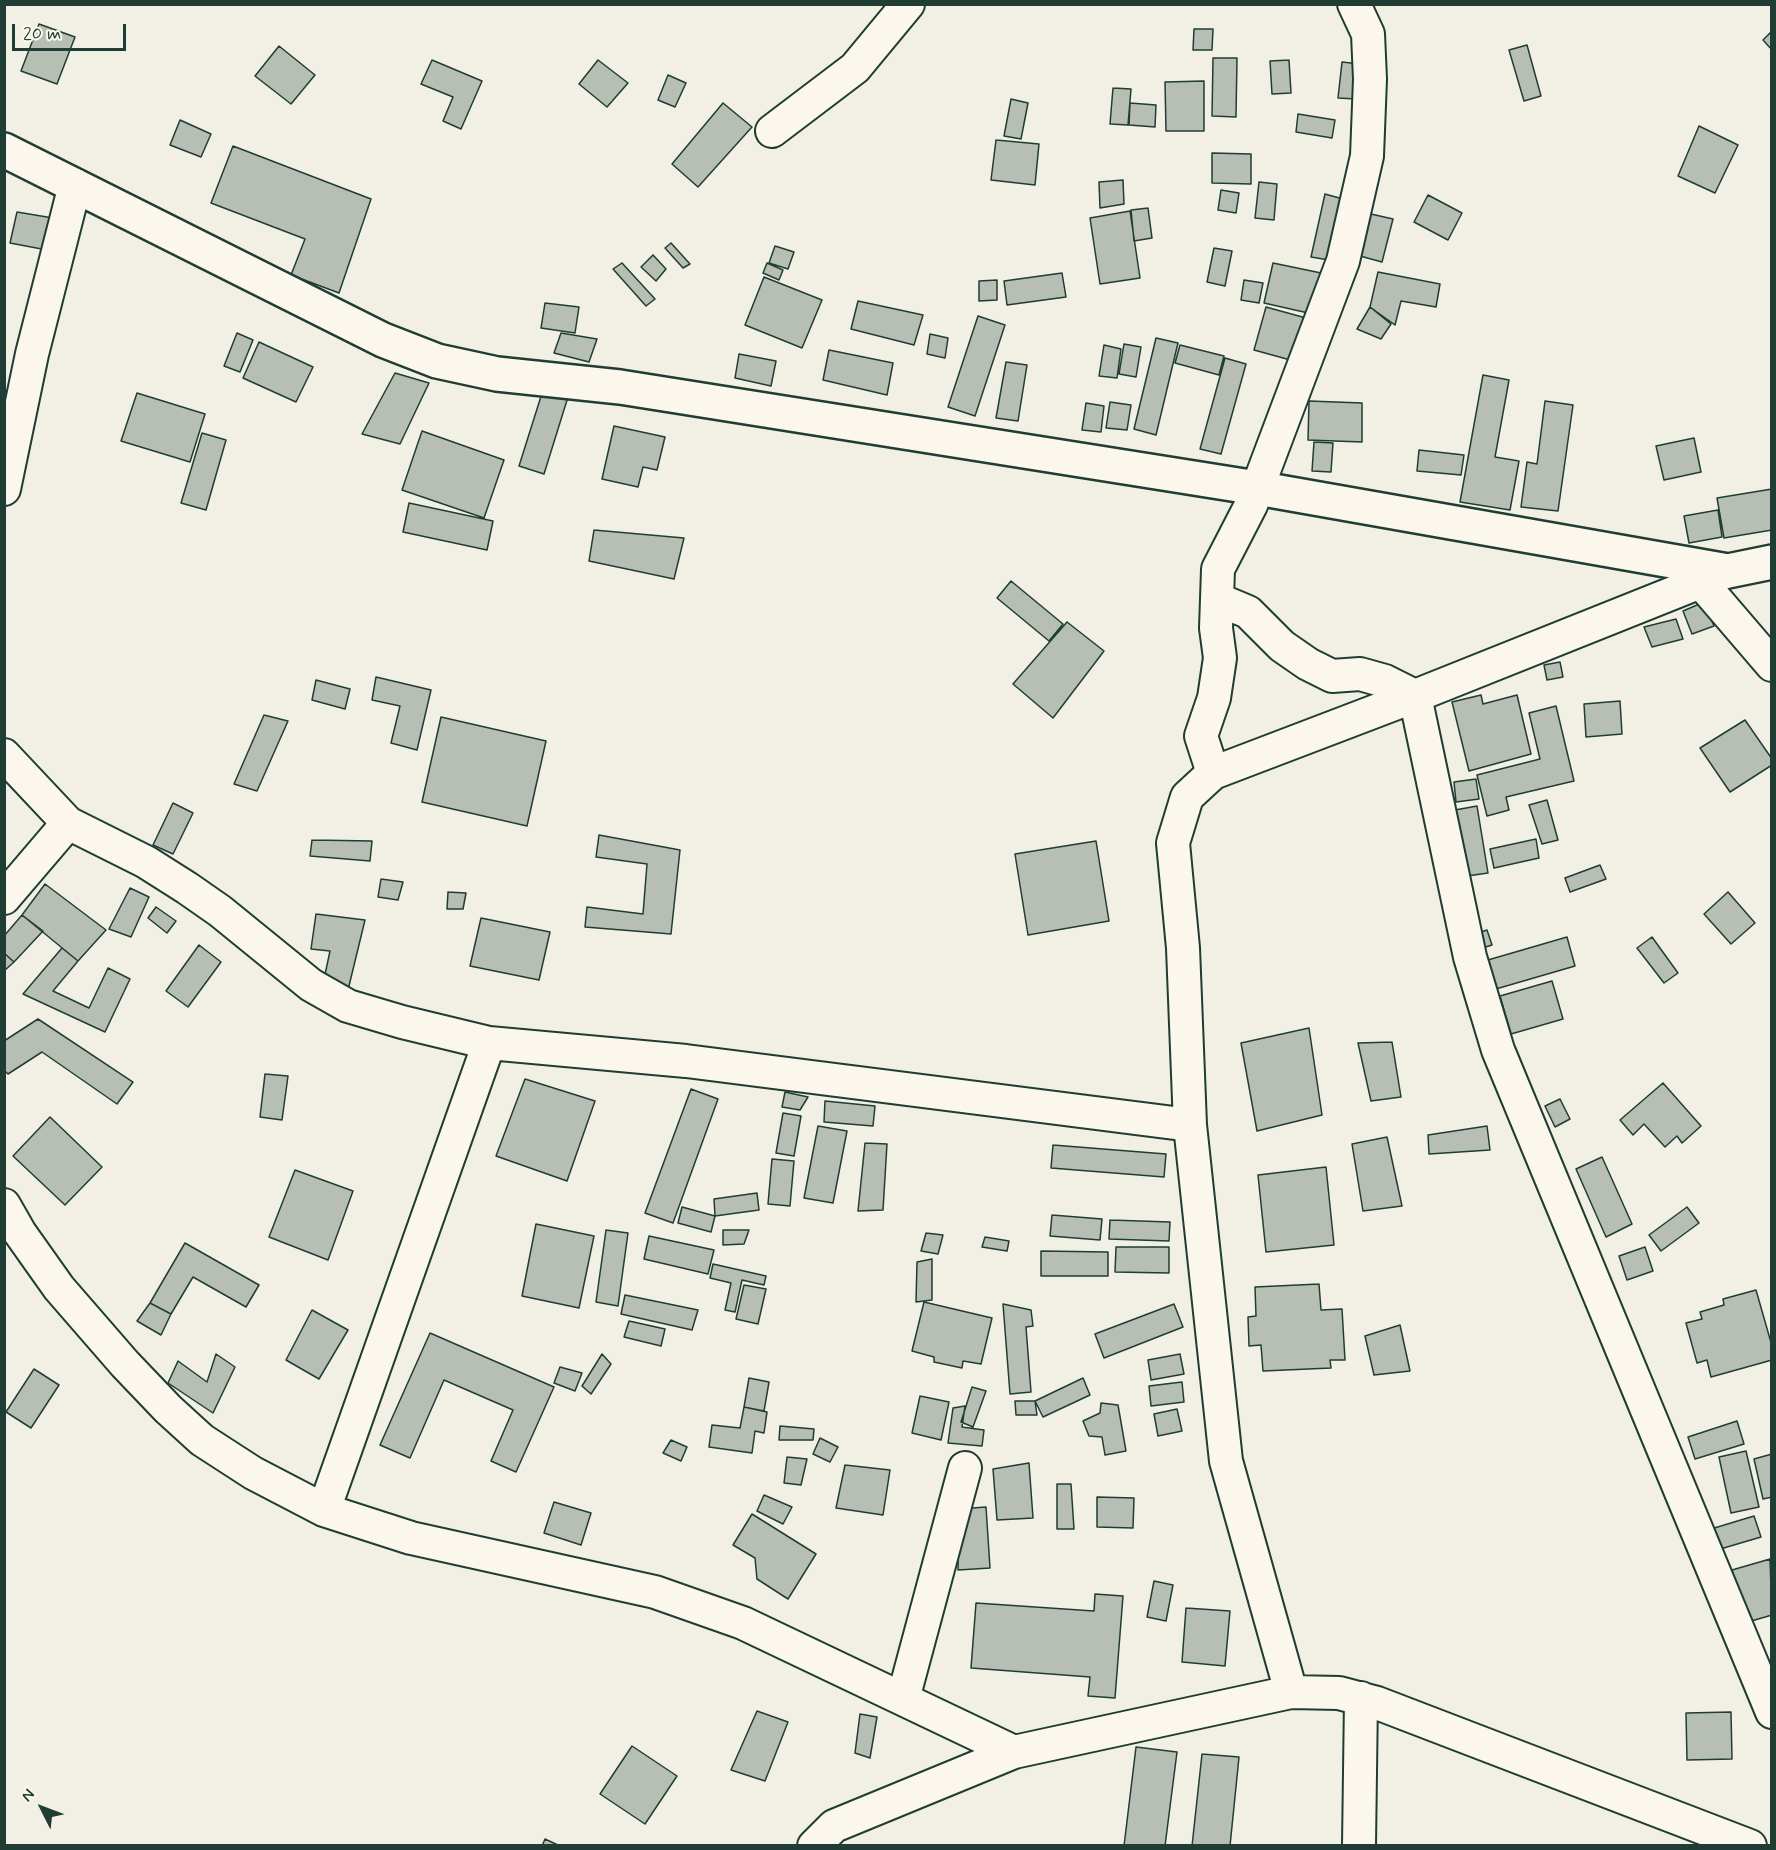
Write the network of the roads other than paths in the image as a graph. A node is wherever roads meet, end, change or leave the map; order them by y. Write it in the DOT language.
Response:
graph roads {
  1 [pos="908,4"];
  2 [pos="1353,4"];
  3 [pos="772,131"];
  4 [pos="4,150"];
  5 [pos="75,185"];
  6 [pos="1257,488"];
  7 [pos="4,489"];
  8 [pos="1772,562"];
  9 [pos="1714,576"];
  10 [pos="1217,599"];
  11 [pos="1772,665"];
  12 [pos="1415,696"];
  13 [pos="4,755"];
  14 [pos="1213,773"];
  15 [pos="68,823"];
  16 [pos="4,898"];
  17 [pos="489,1043"];
  18 [pos="1190,1125"];
  19 [pos="4,1205"];
  20 [pos="965,1468"];
  21 [pos="324,1510"];
  22 [pos="1291,1692"];
  23 [pos="1361,1698"];
  24 [pos="903,1700"];
  25 [pos="1772,1712"];
  26 [pos="1014,1752"];
  27 [pos="814,1845"];
  28 [pos="1359,1845"];
  29 [pos="1750,1845"];
  1 -- 3 [label="street"];
  2 -- 6 [label="street"];
  4 -- 5 [label="main road"];
  5 -- 6 [label="main road"];
  5 -- 7 [label="street"];
  6 -- 9 [label="main road"];
  6 -- 10 [label="street"];
  8 -- 9 [label="main road"];
  9 -- 11 [label="street"];
  9 -- 12 [label="street"];
  10 -- 12 [label="street"];
  10 -- 14 [label="street"];
  12 -- 14 [label="street"];
  12 -- 25 [label="street"];
  13 -- 15 [label="street"];
  14 -- 18 [label="street"];
  15 -- 16 [label="street"];
  15 -- 17 [label="street"];
  17 -- 18 [label="street"];
  17 -- 21 [label="street"];
  18 -- 22 [label="street"];
  19 -- 21 [label="street"];
  20 -- 24 [label="street"];
  21 -- 24 [label="street"];
  22 -- 23 [label="street"];
  22 -- 26 [label="street"];
  23 -- 28 [label="street"];
  23 -- 29 [label="street"];
  24 -- 26 [label="street"];
  26 -- 27 [label="street"];
}
